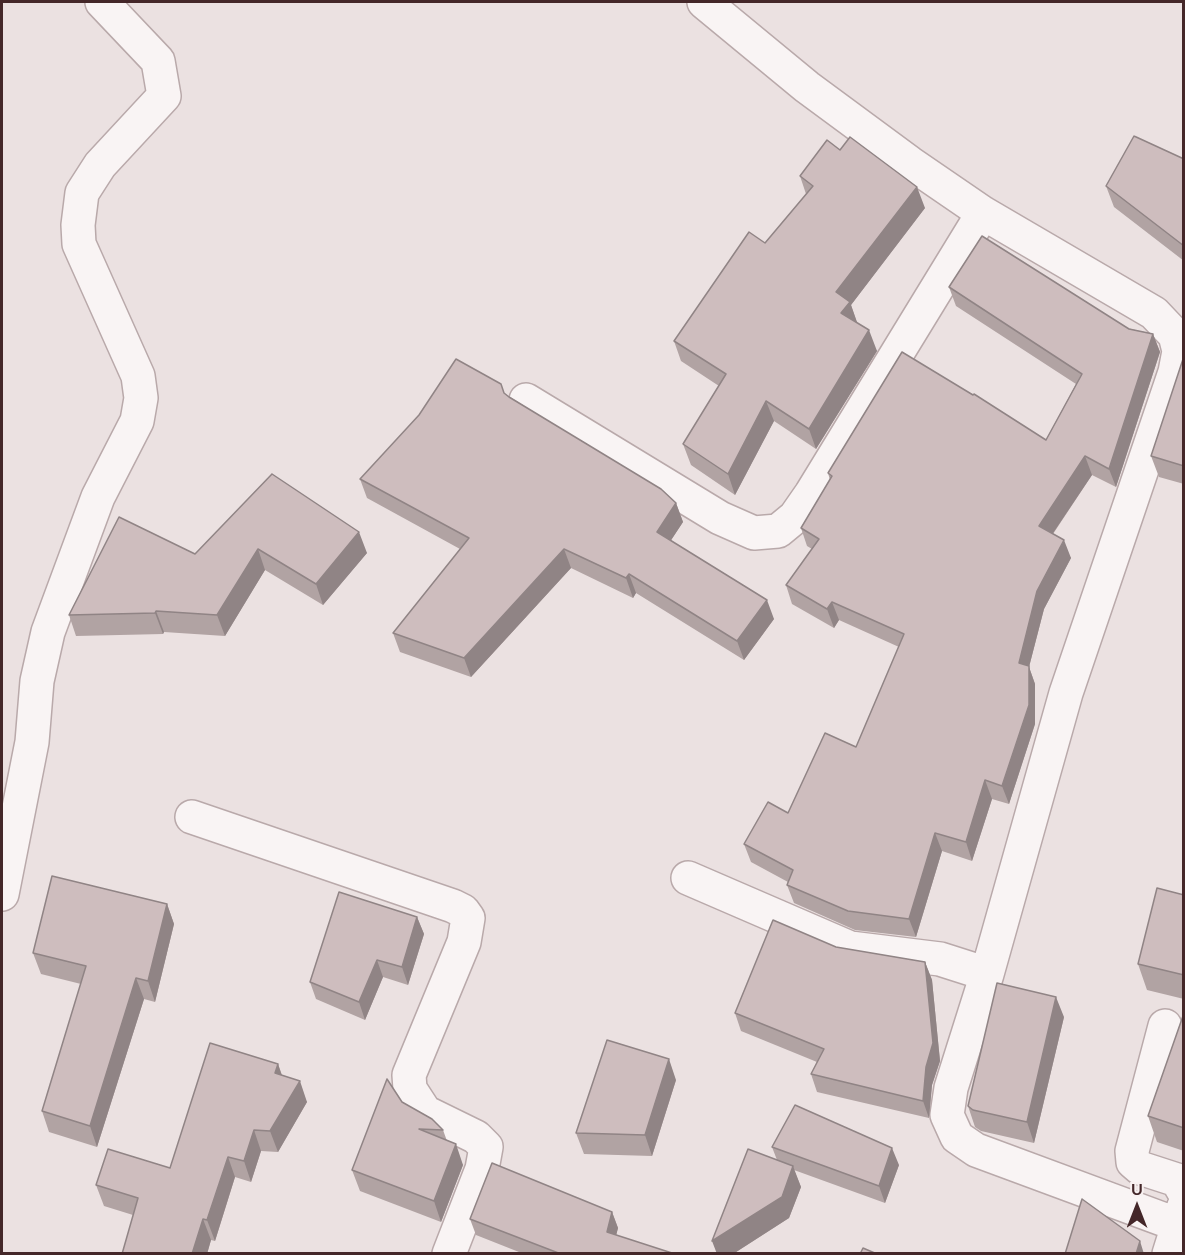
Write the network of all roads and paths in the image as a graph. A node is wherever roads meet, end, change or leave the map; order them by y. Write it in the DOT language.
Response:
graph roads {
  1 [pos="102,2"];
  2 [pos="704,2"];
  3 [pos="983,213"];
  4 [pos="526,400"];
  5 [pos="192,818"];
  6 [pos="688,878"];
  7 [pos="2,894"];
  8 [pos="987,974"];
  9 [pos="1165,1026"];
  10 [pos="1184,1192"];
  11 [pos="1178,1228"];
  12 [pos="449,1254"];
  1 -- 7 [label="street"];
  2 -- 3 [label="street"];
  3 -- 4 [label="street"];
  3 -- 8 [label="street"];
  5 -- 12 [label="street"];
  6 -- 8 [label="street"];
  8 -- 11 [label="street"];
  9 -- 10 [label="street"];
}
